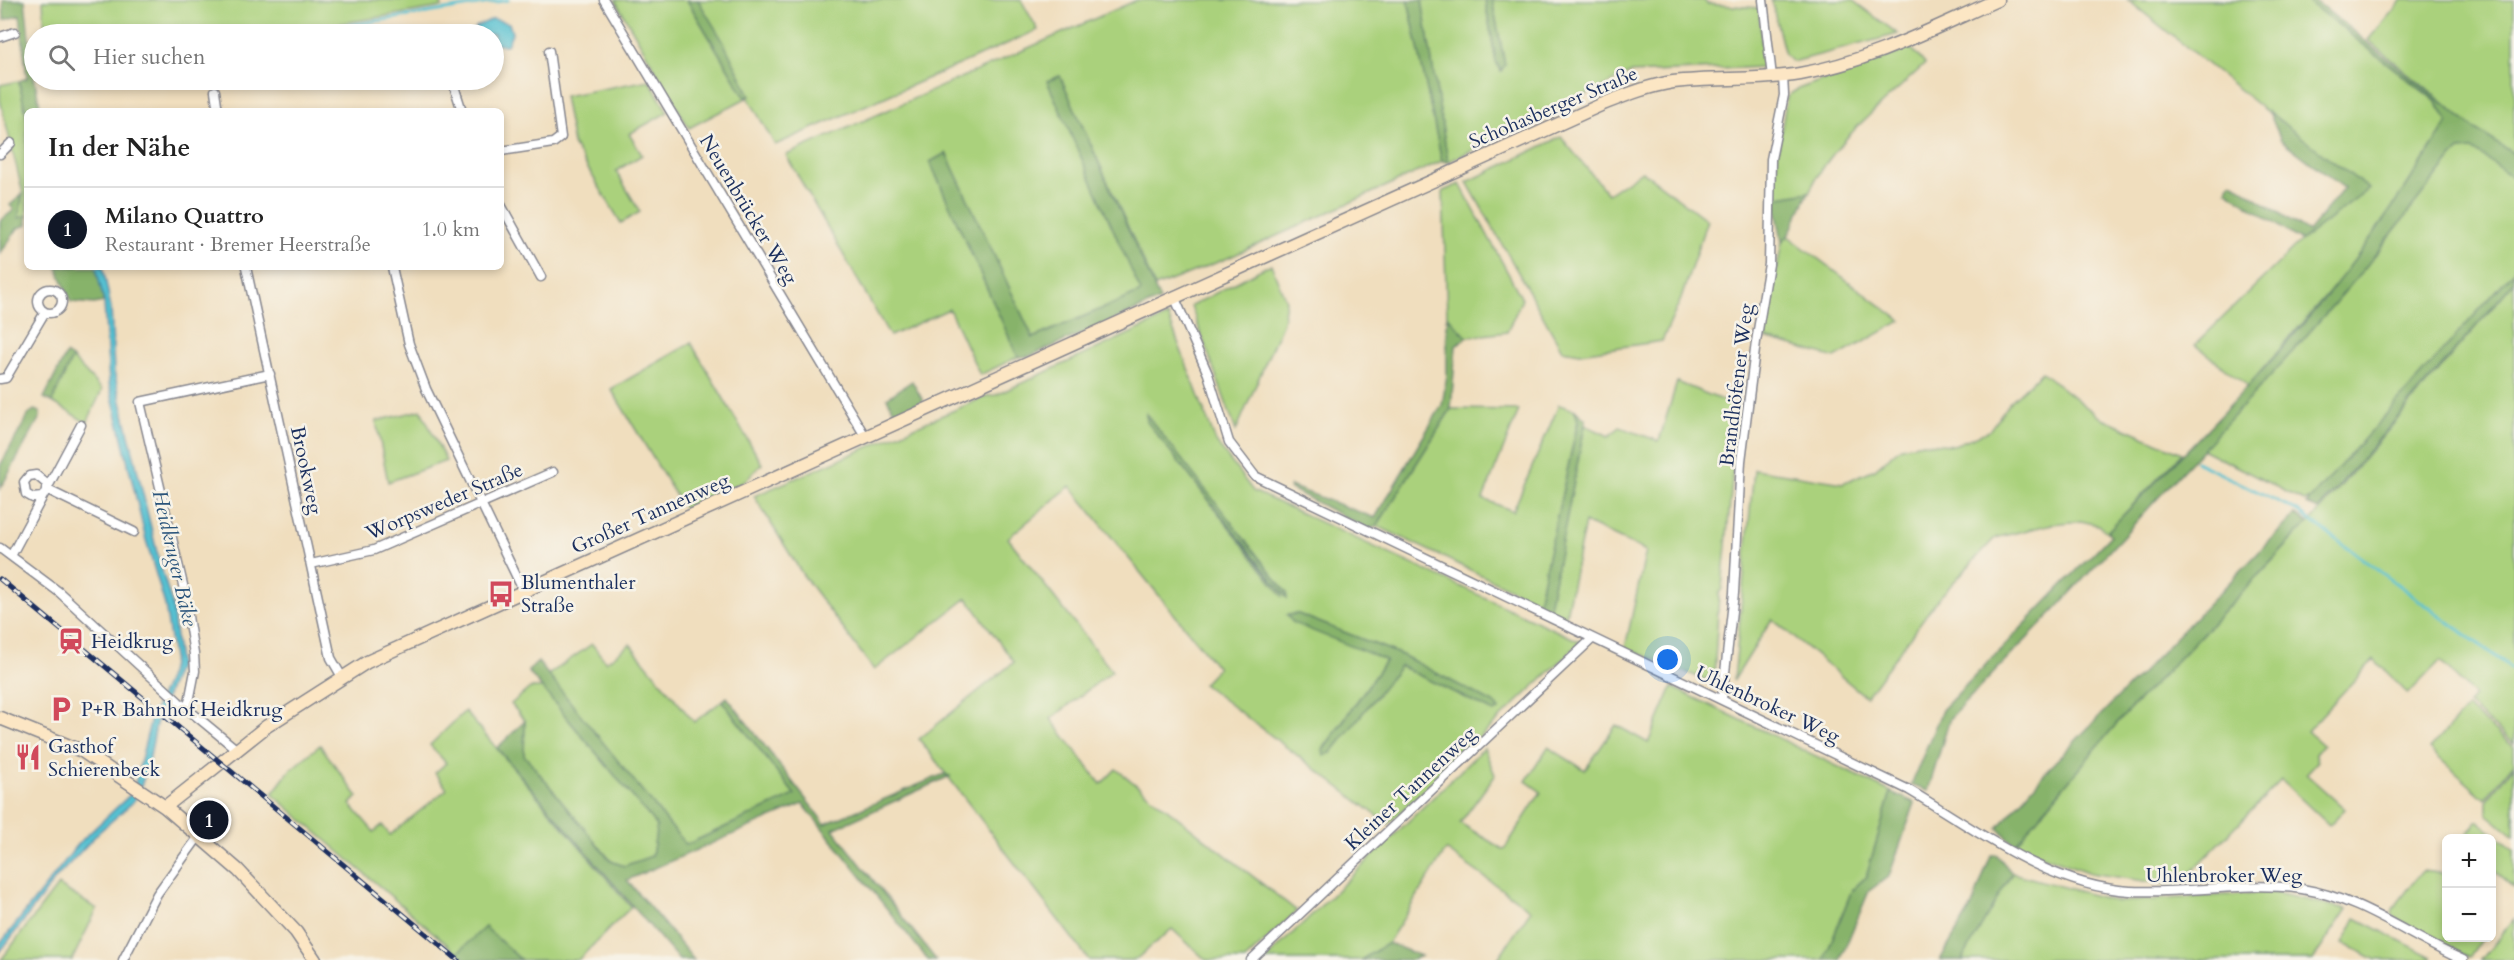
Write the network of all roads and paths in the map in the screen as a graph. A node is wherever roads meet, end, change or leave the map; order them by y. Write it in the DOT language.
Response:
graph roads {
  1 [pos="604,0"];
  2 [pos="1763,0"];
  3 [pos="1997,0"];
  4 [pos="15,32"];
  5 [pos="0,38"];
  6 [pos="549,51"];
  7 [pos="1778,76"];
  8 [pos="455,90"];
  9 [pos="215,91"];
  10 [pos="218,108"];
  11 [pos="461,108"];
  12 [pos="11,143"];
  13 [pos="504,151"];
  14 [pos="0,154"];
  15 [pos="504,210"];
  16 [pos="247,270"];
  17 [pos="393,270"];
  18 [pos="541,277"];
  19 [pos="1174,296"];
  20 [pos="45,312"];
  21 [pos="270,374"];
  22 [pos="0,379"];
  23 [pos="81,424"];
  24 [pos="865,436"];
  25 [pos="553,472"];
  26 [pos="45,490"];
  27 [pos="483,504"];
  28 [pos="134,532"];
  29 [pos="0,548"];
  30 [pos="11,556"];
  31 [pos="310,564"];
  32 [pos="523,590"];
  33 [pos="1592,639"];
  34 [pos="342,677"];
  35 [pos="1722,699"];
  36 [pos="188,707"];
  37 [pos="0,718"];
  38 [pos="236,749"];
  39 [pos="165,807"];
  40 [pos="199,836"];
  41 [pos="123,960"];
  42 [pos="315,960"];
  43 [pos="1251,960"];
  44 [pos="2463,960"];
  1 -- 24 [label="street, Neuenbrücker Weg"];
  2 -- 7 [label="street, Brandhöfener Weg"];
  3 -- 7 [label="street, Schohasberger Straße"];
  4 -- 5 [label="street"];
  6 -- 13 [label="street"];
  7 -- 19 [label="street, Schohasberger Straße"];
  7 -- 35 [label="street, Brandhöfener Weg"];
  8 -- 11 [label="street"];
  9 -- 10 [label="street"];
  12 -- 14 [label="street"];
  15 -- 18 [label="street"];
  16 -- 21 [label="street, Brookweg"];
  17 -- 27 [label="street"];
  19 -- 24 [label="street, Großer Tannenweg"];
  19 -- 33 [label="street, Uhlenbroker Weg"];
  20 -- 22 [label="street"];
  21 -- 31 [label="street, Brookweg"];
  21 -- 36 [label="street"];
  23 -- 26 [label="street"];
  24 -- 32 [label="street, Großer Tannenweg"];
  25 -- 27 [label="street, Worpsweder Straße"];
  26 -- 28 [label="street"];
  26 -- 30 [label="street"];
  27 -- 31 [label="street, Worpsweder Straße"];
  27 -- 32 [label="street"];
  29 -- 30 [label="street"];
  30 -- 36 [label="street"];
  31 -- 34 [label="street, Brookweg"];
  32 -- 34 [label="street, Großer Tannenweg"];
  33 -- 35 [label="street, Uhlenbroker Weg"];
  33 -- 43 [label="street, Kleiner Tannenweg"];
  34 -- 38 [label="street, Großer Tannenweg"];
  35 -- 44 [label="street, Uhlenbroker Weg"];
  36 -- 38 [label="street"];
  37 -- 39 [label="street"];
  38 -- 39 [label="street, Großer Tannenweg"];
  39 -- 40 [label="street"];
  40 -- 41 [label="street"];
  40 -- 42 [label="street"];
}
